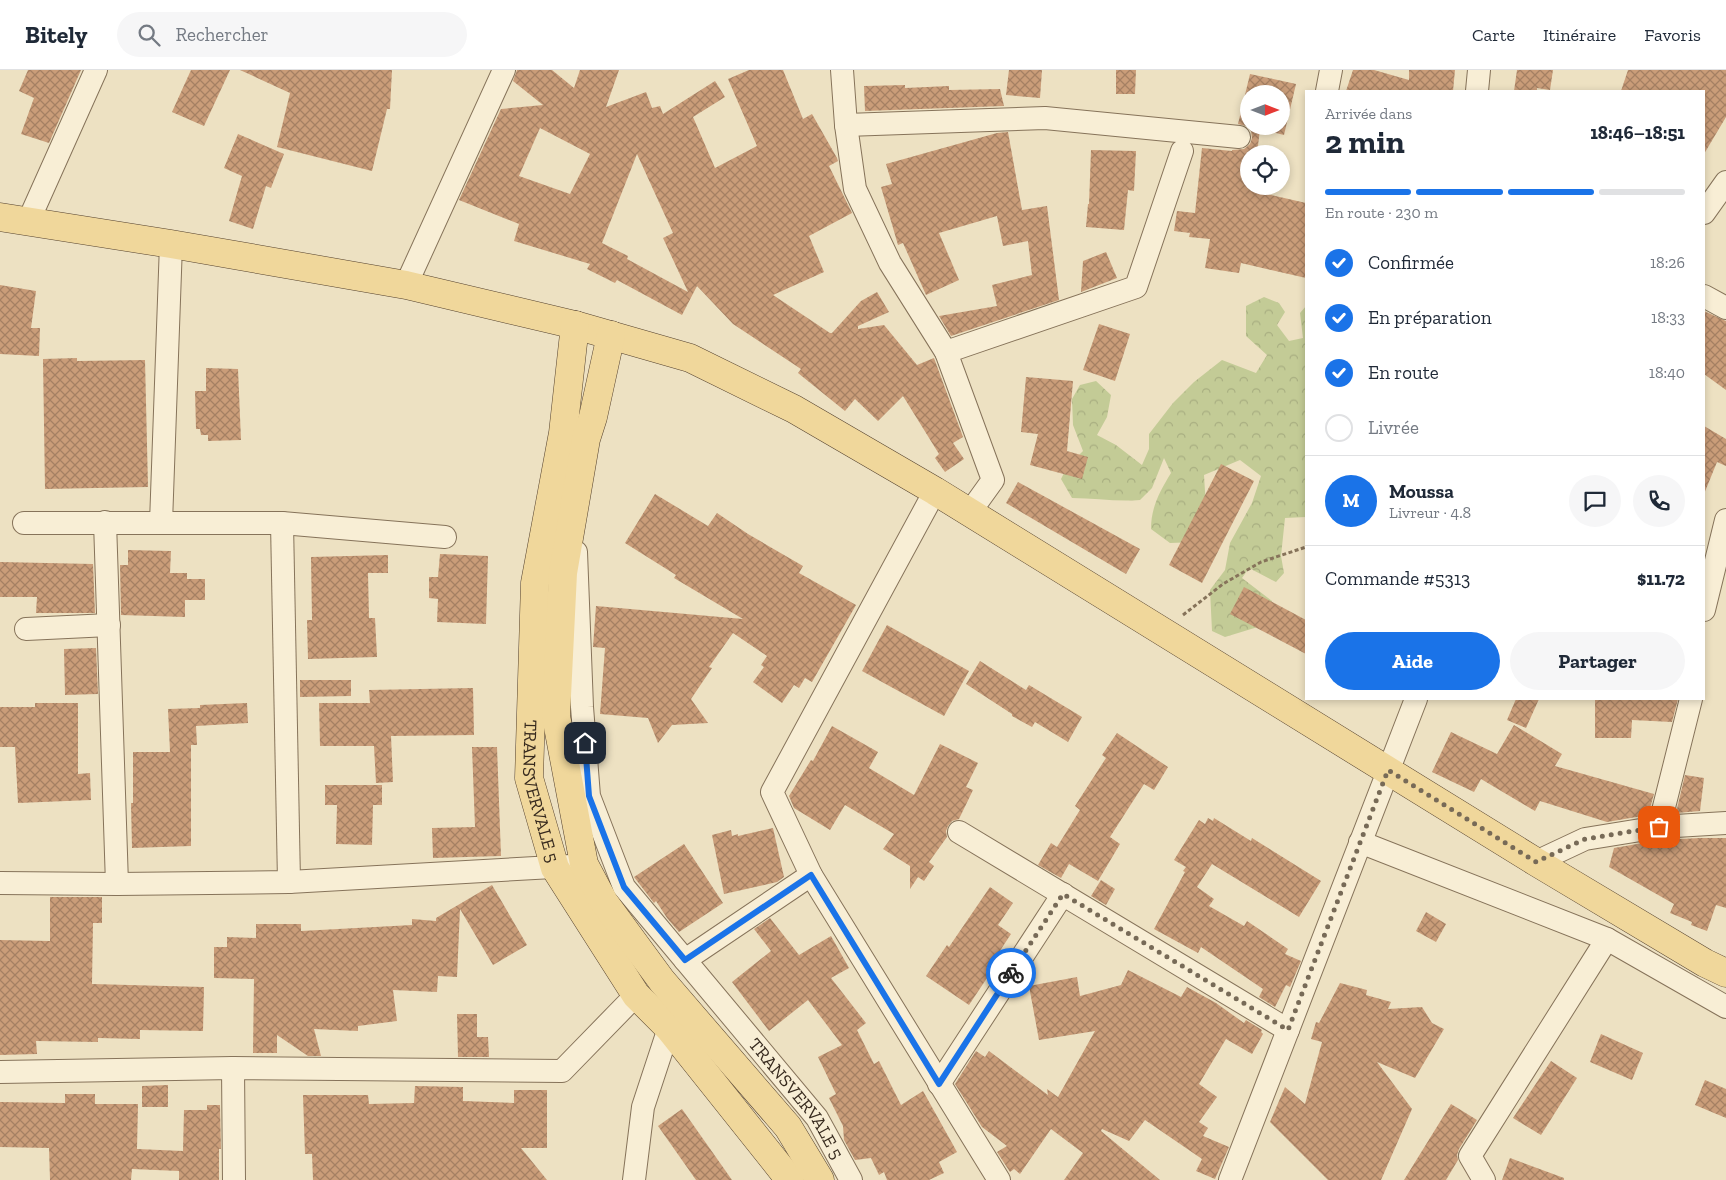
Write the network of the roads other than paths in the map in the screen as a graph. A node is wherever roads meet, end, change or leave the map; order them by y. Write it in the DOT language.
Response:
graph roads {
  1 [pos="96,70"];
  2 [pos="504,70"];
  3 [pos="842,70"];
  4 [pos="1331,70"];
  5 [pos="1479,70"];
  6 [pos="1327,90"];
  7 [pos="1477,90"];
  8 [pos="846,126"];
  9 [pos="1239,137"];
  10 [pos="1182,151"];
  11 [pos="1726,182"];
  12 [pos="1705,212"];
  13 [pos="0,217"];
  14 [pos="28,222"];
  15 [pos="171,244"];
  16 [pos="406,284"];
  17 [pos="1705,297"];
  18 [pos="1726,308"];
  19 [pos="575,325"];
  20 [pos="610,335"];
  21 [pos="946,352"];
  22 [pos="586,439"];
  23 [pos="935,491"];
  24 [pos="970,512"];
  25 [pos="1726,520"];
  26 [pos="105,522"];
  27 [pos="24,523"];
  28 [pos="161,523"];
  29 [pos="282,523"];
  30 [pos="446,537"];
  31 [pos="1705,606"];
  32 [pos="109,626"];
  33 [pos="26,629"];
  34 [pos="1416,700"];
  35 [pos="1691,700"];
  36 [pos="1388,770"];
  37 [pos="1726,823"];
  38 [pos="1659,827"];
  39 [pos="959,832"];
  40 [pos="1360,842"];
  41 [pos="1536,862"];
  42 [pos="584,864"];
  43 [pos="555,868"];
  44 [pos="811,875"];
  45 [pos="289,882"];
  46 [pos="0,883"];
  47 [pos="117,884"];
  48 [pos="1063,894"];
  49 [pos="1607,939"];
  50 [pos="685,960"];
  51 [pos="1726,973"];
  52 [pos="636,994"];
  53 [pos="1726,1007"];
  54 [pos="669,1028"];
  55 [pos="1288,1030"];
  56 [pos="233,1068"];
  57 [pos="0,1072"];
  58 [pos="939,1084"];
  59 [pos="234,1180"];
  60 [pos="634,1180"];
  61 [pos="790,1180"];
  62 [pos="820,1180"];
  63 [pos="851,1180"];
  64 [pos="998,1180"];
  65 [pos="1230,1180"];
  66 [pos="1484,1180"];
  1 -- 14 [label="street"];
  2 -- 16 [label="street"];
  3 -- 8 [label="street"];
  4 -- 6 [label="street"];
  5 -- 7 [label="street"];
  8 -- 9 [label="street"];
  8 -- 21 [label="street"];
  10 -- 21 [label="street"];
  11 -- 12 [label="street"];
  13 -- 14 [label="main road"];
  14 -- 15 [label="main road"];
  15 -- 16 [label="main road"];
  15 -- 28 [label="street"];
  16 -- 19 [label="main road"];
  17 -- 18 [label="street"];
  19 -- 20 [label="main road"];
  19 -- 43 [label="main road, TRANSVERVALE 5"];
  20 -- 22 [label="main road, TRANSVERVALE 5"];
  20 -- 23 [label="main road"];
  21 -- 24 [label="street"];
  22 -- 42 [label="main road, TRANSVERVALE 5"];
  22 -- 50 [label="street, TRANSVERVALE 5"];
  23 -- 24 [label="main road"];
  23 -- 44 [label="street"];
  24 -- 36 [label="main road"];
  25 -- 31 [label="street"];
  26 -- 27 [label="street"];
  26 -- 28 [label="street"];
  26 -- 32 [label="street"];
  28 -- 29 [label="street"];
  29 -- 30 [label="street"];
  29 -- 45 [label="street"];
  32 -- 33 [label="street"];
  32 -- 47 [label="street"];
  34 -- 36 [label="street"];
  35 -- 38 [label="street"];
  36 -- 40 [label="street"];
  36 -- 41 [label="main road"];
  37 -- 38 [label="street"];
  38 -- 41 [label="street"];
  39 -- 48 [label="street"];
  40 -- 49 [label="street"];
  40 -- 55 [label="street"];
  41 -- 51 [label="main road"];
  42 -- 43 [label="street"];
  42 -- 62 [label="main road, TRANSVERVALE 5"];
  43 -- 45 [label="street"];
  43 -- 52 [label="main road, TRANSVERVALE 5"];
  44 -- 50 [label="street"];
  44 -- 58 [label="street"];
  45 -- 47 [label="street"];
  46 -- 47 [label="street"];
  48 -- 55 [label="street"];
  48 -- 58 [label="street"];
  49 -- 53 [label="street"];
  49 -- 66 [label="street"];
  50 -- 63 [label="street, TRANSVERVALE 5"];
  52 -- 54 [label="main road, TRANSVERVALE 5"];
  52 -- 56 [label="street"];
  54 -- 60 [label="street"];
  54 -- 61 [label="main road, TRANSVERVALE 5"];
  55 -- 65 [label="street"];
  56 -- 57 [label="street"];
  56 -- 59 [label="street"];
  58 -- 64 [label="street"];
}
